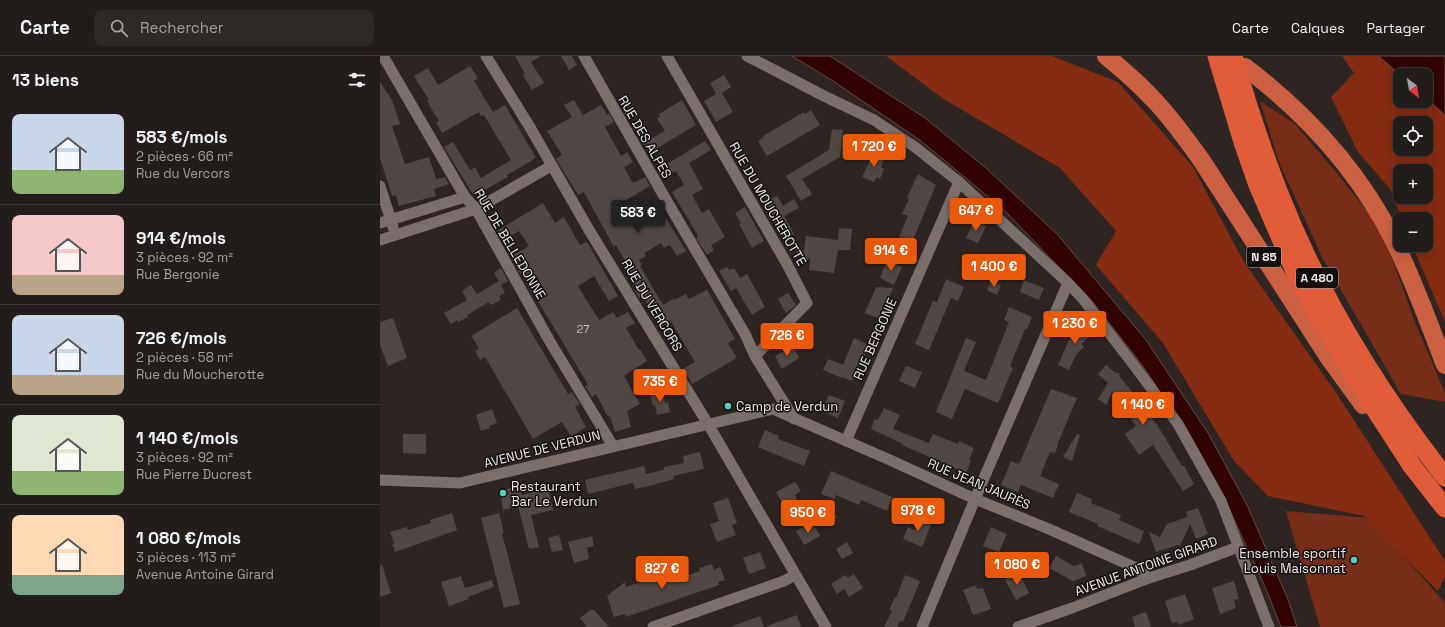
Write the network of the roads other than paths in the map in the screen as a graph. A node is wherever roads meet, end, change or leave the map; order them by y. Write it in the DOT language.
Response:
graph roads {
  1 [pos="383,56"];
  2 [pos="486,56"];
  3 [pos="584,56"];
  4 [pos="667,56"];
  5 [pos="747,56"];
  6 [pos="1106,56"];
  7 [pos="1217,56"];
  8 [pos="1239,62"];
  9 [pos="551,166"];
  10 [pos="959,182"];
  11 [pos="380,186"];
  12 [pos="465,197"];
  13 [pos="476,210"];
  14 [pos="385,222"];
  15 [pos="396,235"];
  16 [pos="380,240"];
  17 [pos="1068,283"];
  18 [pos="755,356"];
  19 [pos="1445,365"];
  20 [pos="794,420"];
  21 [pos="708,424"];
  22 [pos="846,441"];
  23 [pos="613,446"];
  24 [pos="1412,466"];
  25 [pos="1445,477"];
  26 [pos="380,480"];
  27 [pos="975,499"];
  28 [pos="1445,508"];
  29 [pos="1238,547"];
  30 [pos="795,575"];
  31 [pos="1149,578"];
  32 [pos="653,627"];
  33 [pos="826,627"];
  34 [pos="922,627"];
  35 [pos="1018,627"];
  36 [pos="1269,627"];
  1 -- 12 [label="street, RUE DE BELLEDONNE"];
  2 -- 9 [label="street, RUE DU VERCORS"];
  3 -- 18 [label="street, RUE DES ALPES"];
  4 -- 18 [label="street, RUE DU MOUCHEROTTE"];
  5 -- 10 [label="street"];
  6 -- 24 [label="highway, N 85"];
  7 -- 24 [label="highway, A 480"];
  8 -- 19 [label="highway"];
  8 -- 25 [label="highway, A 480"];
  9 -- 13 [label="street"];
  9 -- 21 [label="street, RUE DU VERCORS"];
  10 -- 17 [label="street"];
  10 -- 22 [label="street, RUE BERGONIE"];
  11 -- 14 [label="street"];
  12 -- 13 [label="street, RUE DE BELLEDONNE"];
  12 -- 14 [label="street"];
  13 -- 15 [label="street"];
  13 -- 23 [label="street, RUE DE BELLEDONNE"];
  14 -- 15 [label="street"];
  15 -- 16 [label="street"];
  17 -- 27 [label="street"];
  17 -- 29 [label="street"];
  18 -- 20 [label="street, RUE DES ALPES"];
  20 -- 21 [label="street, AVENUE DE VERDUN"];
  20 -- 22 [label="street, RUE JEAN JAURÈS"];
  21 -- 23 [label="street, AVENUE DE VERDUN"];
  21 -- 30 [label="street, RUE DU VERCORS"];
  22 -- 27 [label="street, RUE JEAN JAURÈS"];
  23 -- 26 [label="street, AVENUE DE VERDUN"];
  24 -- 28 [label="highway, A 480"];
  27 -- 31 [label="street, RUE JEAN JAURÈS"];
  27 -- 34 [label="street"];
  29 -- 31 [label="street, AVENUE ANTOINE GIRARD"];
  29 -- 36 [label="street"];
  30 -- 32 [label="street"];
  30 -- 33 [label="street, RUE DU VERCORS"];
  31 -- 35 [label="street, AVENUE ANTOINE GIRARD"];
}
